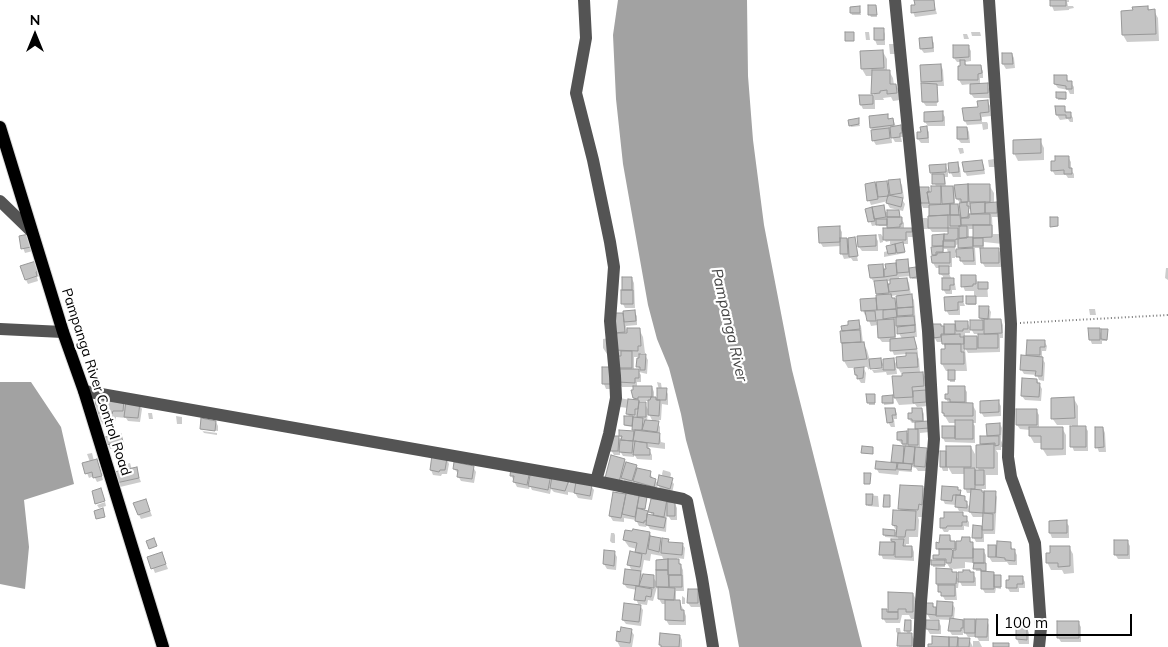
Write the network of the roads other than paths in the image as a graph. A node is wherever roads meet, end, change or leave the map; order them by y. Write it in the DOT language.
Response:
graph roads {
  1 [pos="584,0"];
  2 [pos="895,0"];
  3 [pos="990,0"];
  4 [pos="0,127"];
  5 [pos="4,152"];
  6 [pos="0,201"];
  7 [pos="32,232"];
  8 [pos="0,329"];
  9 [pos="62,332"];
  10 [pos="84,391"];
  11 [pos="596,481"];
  12 [pos="163,647"];
  13 [pos="713,647"];
  14 [pos="919,647"];
  15 [pos="1039,647"];
  1 -- 11 [label="street"];
  2 -- 14 [label="street"];
  3 -- 15 [label="street"];
  4 -- 5 [label="main road, Pampanga River Control Road"];
  5 -- 7 [label="main road, Pampanga River Control Road"];
  6 -- 7 [label="street"];
  7 -- 9 [label="main road, Pampanga River Control Road"];
  8 -- 9 [label="street"];
  9 -- 10 [label="main road, Pampanga River Control Road"];
  10 -- 11 [label="street"];
  10 -- 12 [label="main road, Pampanga River Control Road"];
  11 -- 13 [label="street"];
}
